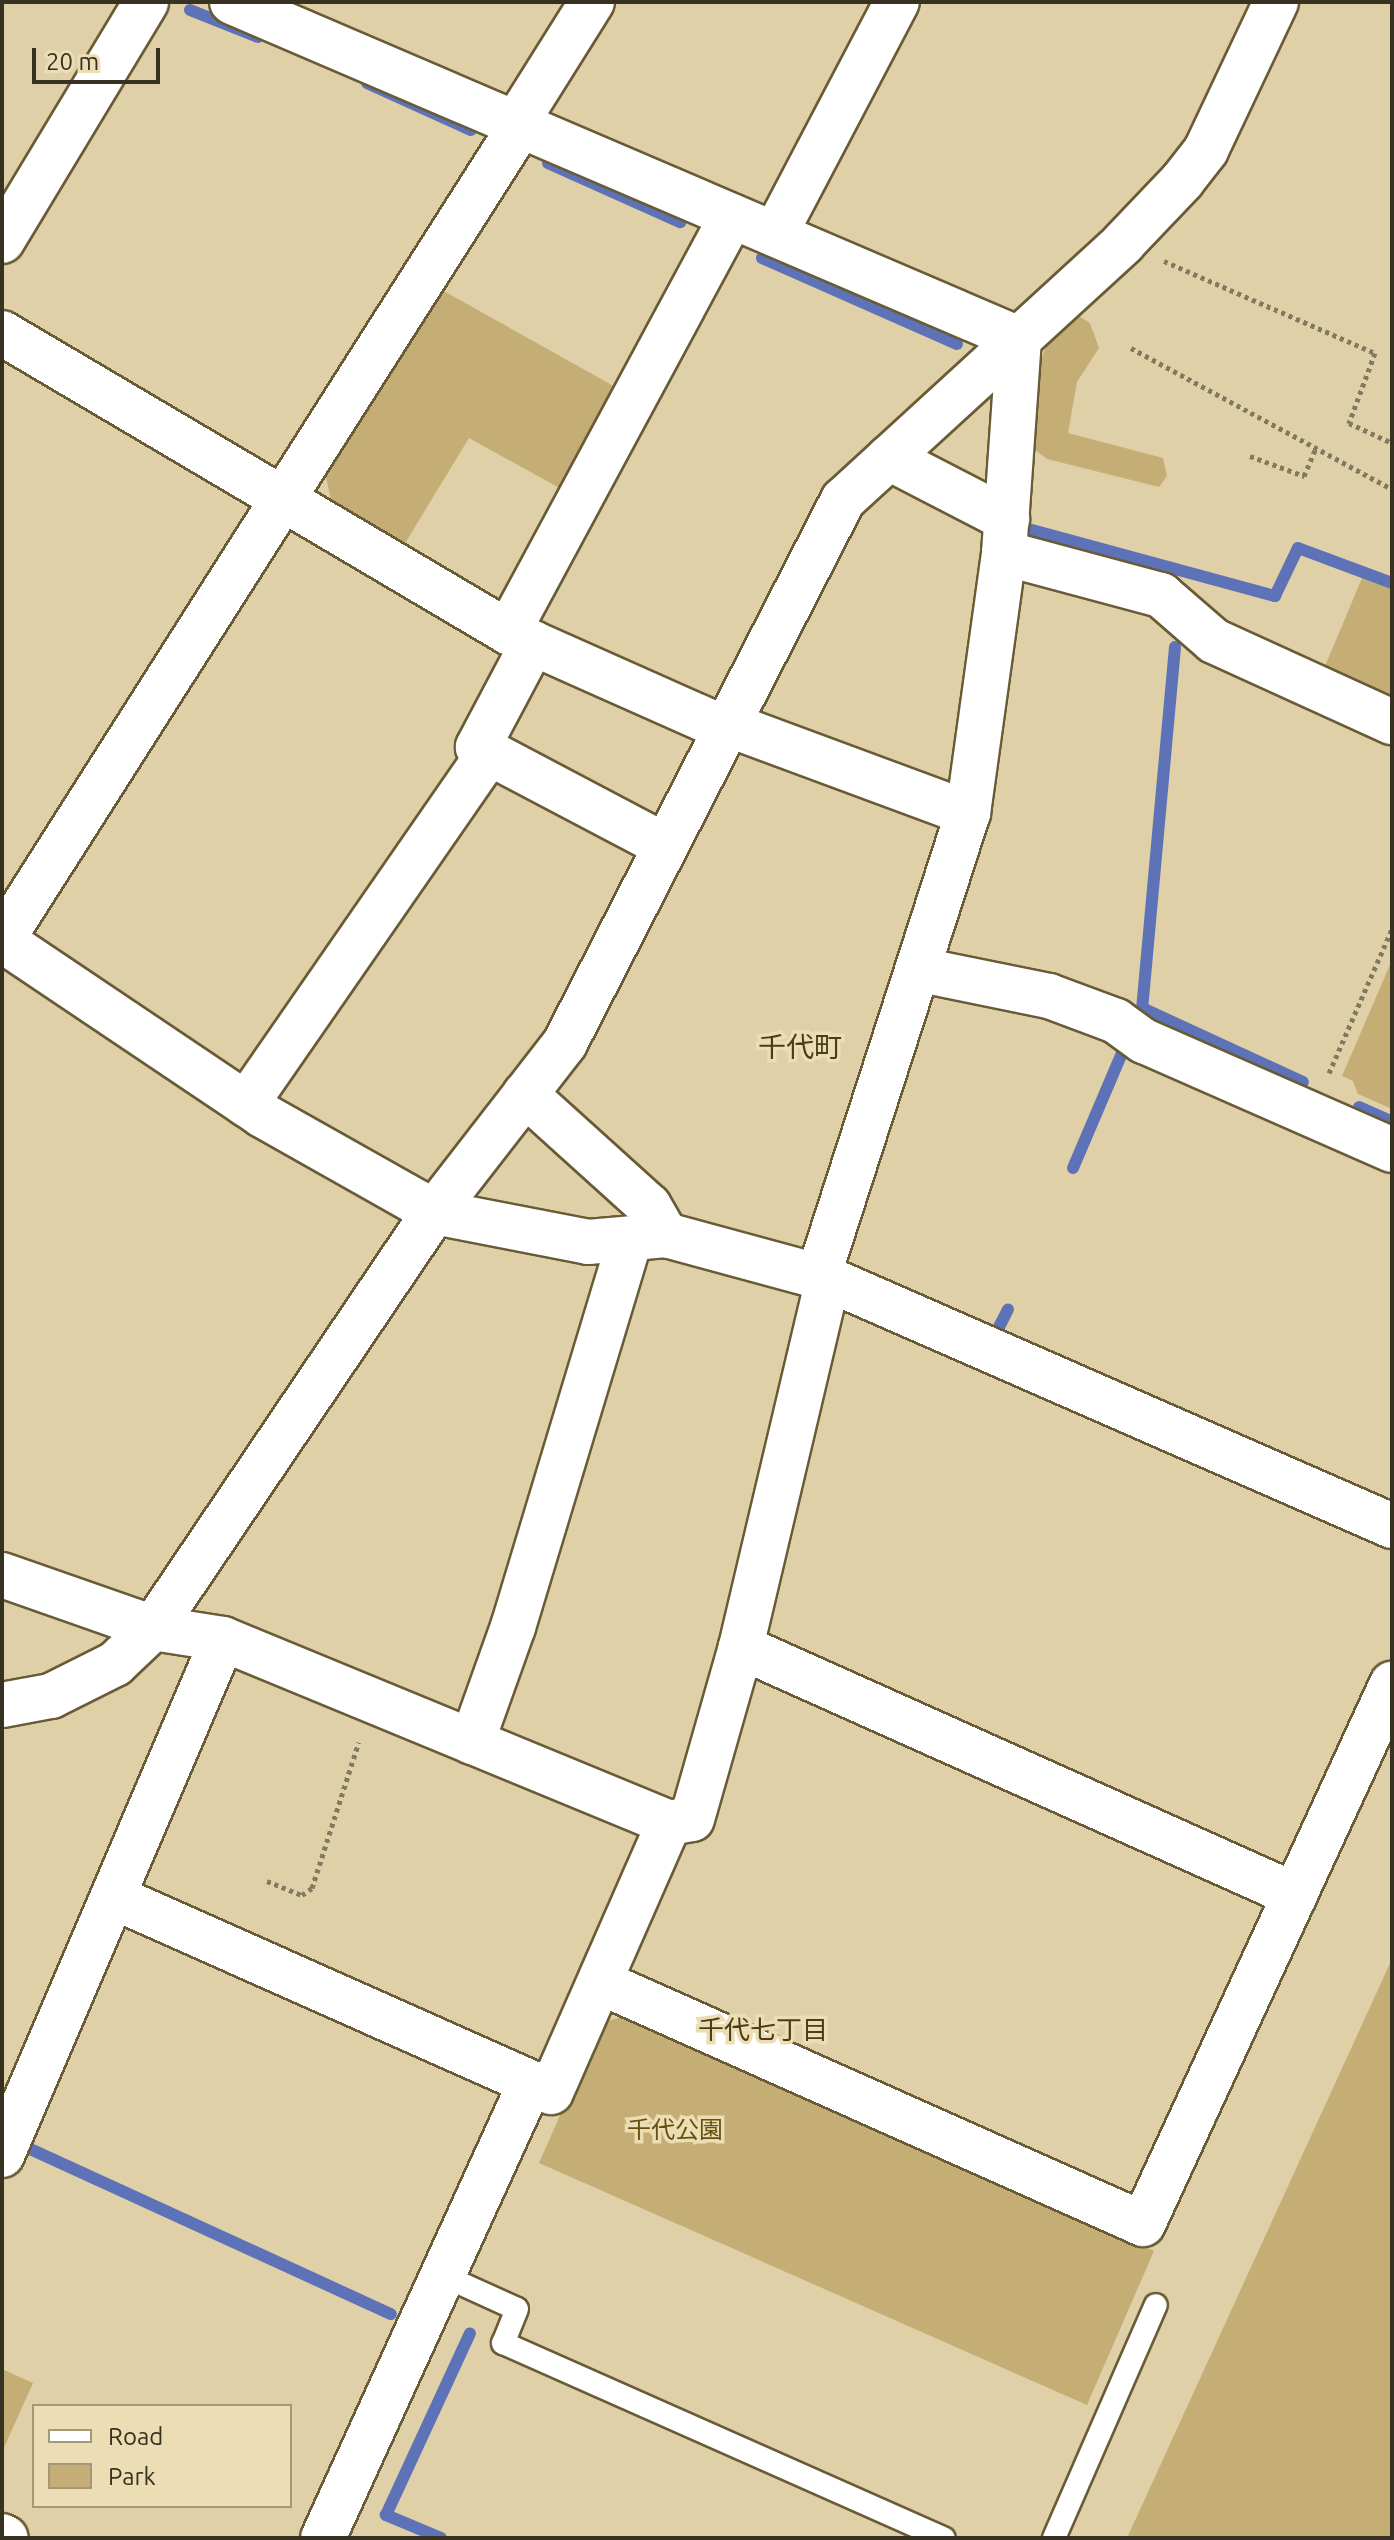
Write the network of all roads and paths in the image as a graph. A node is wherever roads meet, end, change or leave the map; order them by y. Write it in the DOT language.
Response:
graph roads {
  1 [pos="146,2"];
  2 [pos="232,2"];
  3 [pos="592,2"];
  4 [pos="897,2"];
  5 [pos="1276,2"];
  6 [pos="518,124"];
  7 [pos="732,216"];
  8 [pos="775,234"];
  9 [pos="2,241"];
  10 [pos="1123,243"];
  11 [pos="2,333"];
  12 [pos="1019,339"];
  13 [pos="1131,348"];
  14 [pos="1392,443"];
  15 [pos="1316,448"];
  16 [pos="1250,456"];
  17 [pos="889,458"];
  18 [pos="1392,489"];
  19 [pos="280,499"];
  20 [pos="1006,536"];
  21 [pos="520,637"];
  22 [pos="1392,722"];
  23 [pos="726,727"];
  24 [pos="489,753"];
  25 [pos="968,813"];
  26 [pos="666,846"];
  27 [pos="1392,929"];
  28 [pos="2,940"];
  29 [pos="921,970"];
  30 [pos="525,1094"];
  31 [pos="246,1104"];
  32 [pos="1311,1115"];
  33 [pos="1392,1150"];
  34 [pos="434,1212"];
  35 [pos="648,1237"];
  36 [pos="823,1278"];
  37 [pos="1392,1526"];
  38 [pos="2,1575"];
  39 [pos="153,1628"];
  40 [pos="223,1639"];
  41 [pos="741,1647"];
  42 [pos="1392,1684"];
  43 [pos="376,1702"];
  44 [pos="2,1705"];
  45 [pos="472,1742"];
  46 [pos="669,1823"];
  47 [pos="267,1881"];
  48 [pos="1295,1895"];
  49 [pos="116,1898"];
  50 [pos="600,1982"];
  51 [pos="530,2083"];
  52 [pos="2,2155"];
  53 [pos="442,2275"];
  54 [pos="1156,2305"];
  55 [pos="323,2538"];
  56 [pos="944,2538"];
  57 [pos="1054,2538"];
  1 -- 9 [label="street"];
  2 -- 6 [label="street"];
  3 -- 6 [label="street"];
  4 -- 8 [label="street"];
  5 -- 10 [label="street"];
  6 -- 7 [label="street"];
  6 -- 19 [label="street"];
  7 -- 8 [label="street"];
  7 -- 21 [label="street"];
  8 -- 12 [label="street"];
  10 -- 12 [label="street"];
  10 -- 14 [label="path"];
  11 -- 19 [label="street"];
  12 -- 17 [label="street"];
  12 -- 20 [label="street"];
  13 -- 15 [label="path"];
  15 -- 16 [label="path"];
  15 -- 18 [label="path"];
  17 -- 20 [label="street"];
  17 -- 23 [label="street"];
  19 -- 21 [label="street"];
  19 -- 28 [label="street"];
  20 -- 22 [label="street"];
  20 -- 25 [label="street"];
  21 -- 23 [label="street"];
  21 -- 24 [label="street"];
  23 -- 25 [label="street"];
  23 -- 26 [label="street"];
  24 -- 26 [label="street"];
  24 -- 31 [label="street"];
  25 -- 29 [label="street"];
  26 -- 30 [label="street"];
  27 -- 32 [label="path"];
  28 -- 31 [label="street"];
  29 -- 32 [label="street"];
  29 -- 36 [label="street"];
  30 -- 34 [label="street"];
  30 -- 35 [label="street"];
  31 -- 34 [label="street"];
  32 -- 33 [label="street"];
  34 -- 35 [label="street"];
  34 -- 39 [label="street"];
  35 -- 36 [label="street"];
  35 -- 45 [label="street"];
  36 -- 37 [label="street"];
  36 -- 41 [label="street"];
  38 -- 39 [label="street"];
  39 -- 40 [label="street"];
  39 -- 44 [label="street"];
  40 -- 43 [label="street"];
  40 -- 49 [label="street"];
  41 -- 46 [label="street"];
  41 -- 48 [label="street"];
  42 -- 48 [label="street"];
  43 -- 45 [label="street"];
  43 -- 47 [label="path"];
  45 -- 46 [label="street"];
  46 -- 50 [label="street"];
  48 -- 50 [label="street"];
  49 -- 51 [label="street"];
  49 -- 52 [label="street"];
  50 -- 51 [label="street"];
  51 -- 53 [label="street"];
  53 -- 55 [label="street"];
  53 -- 56 [label="lane"];
  54 -- 57 [label="lane"];
}
